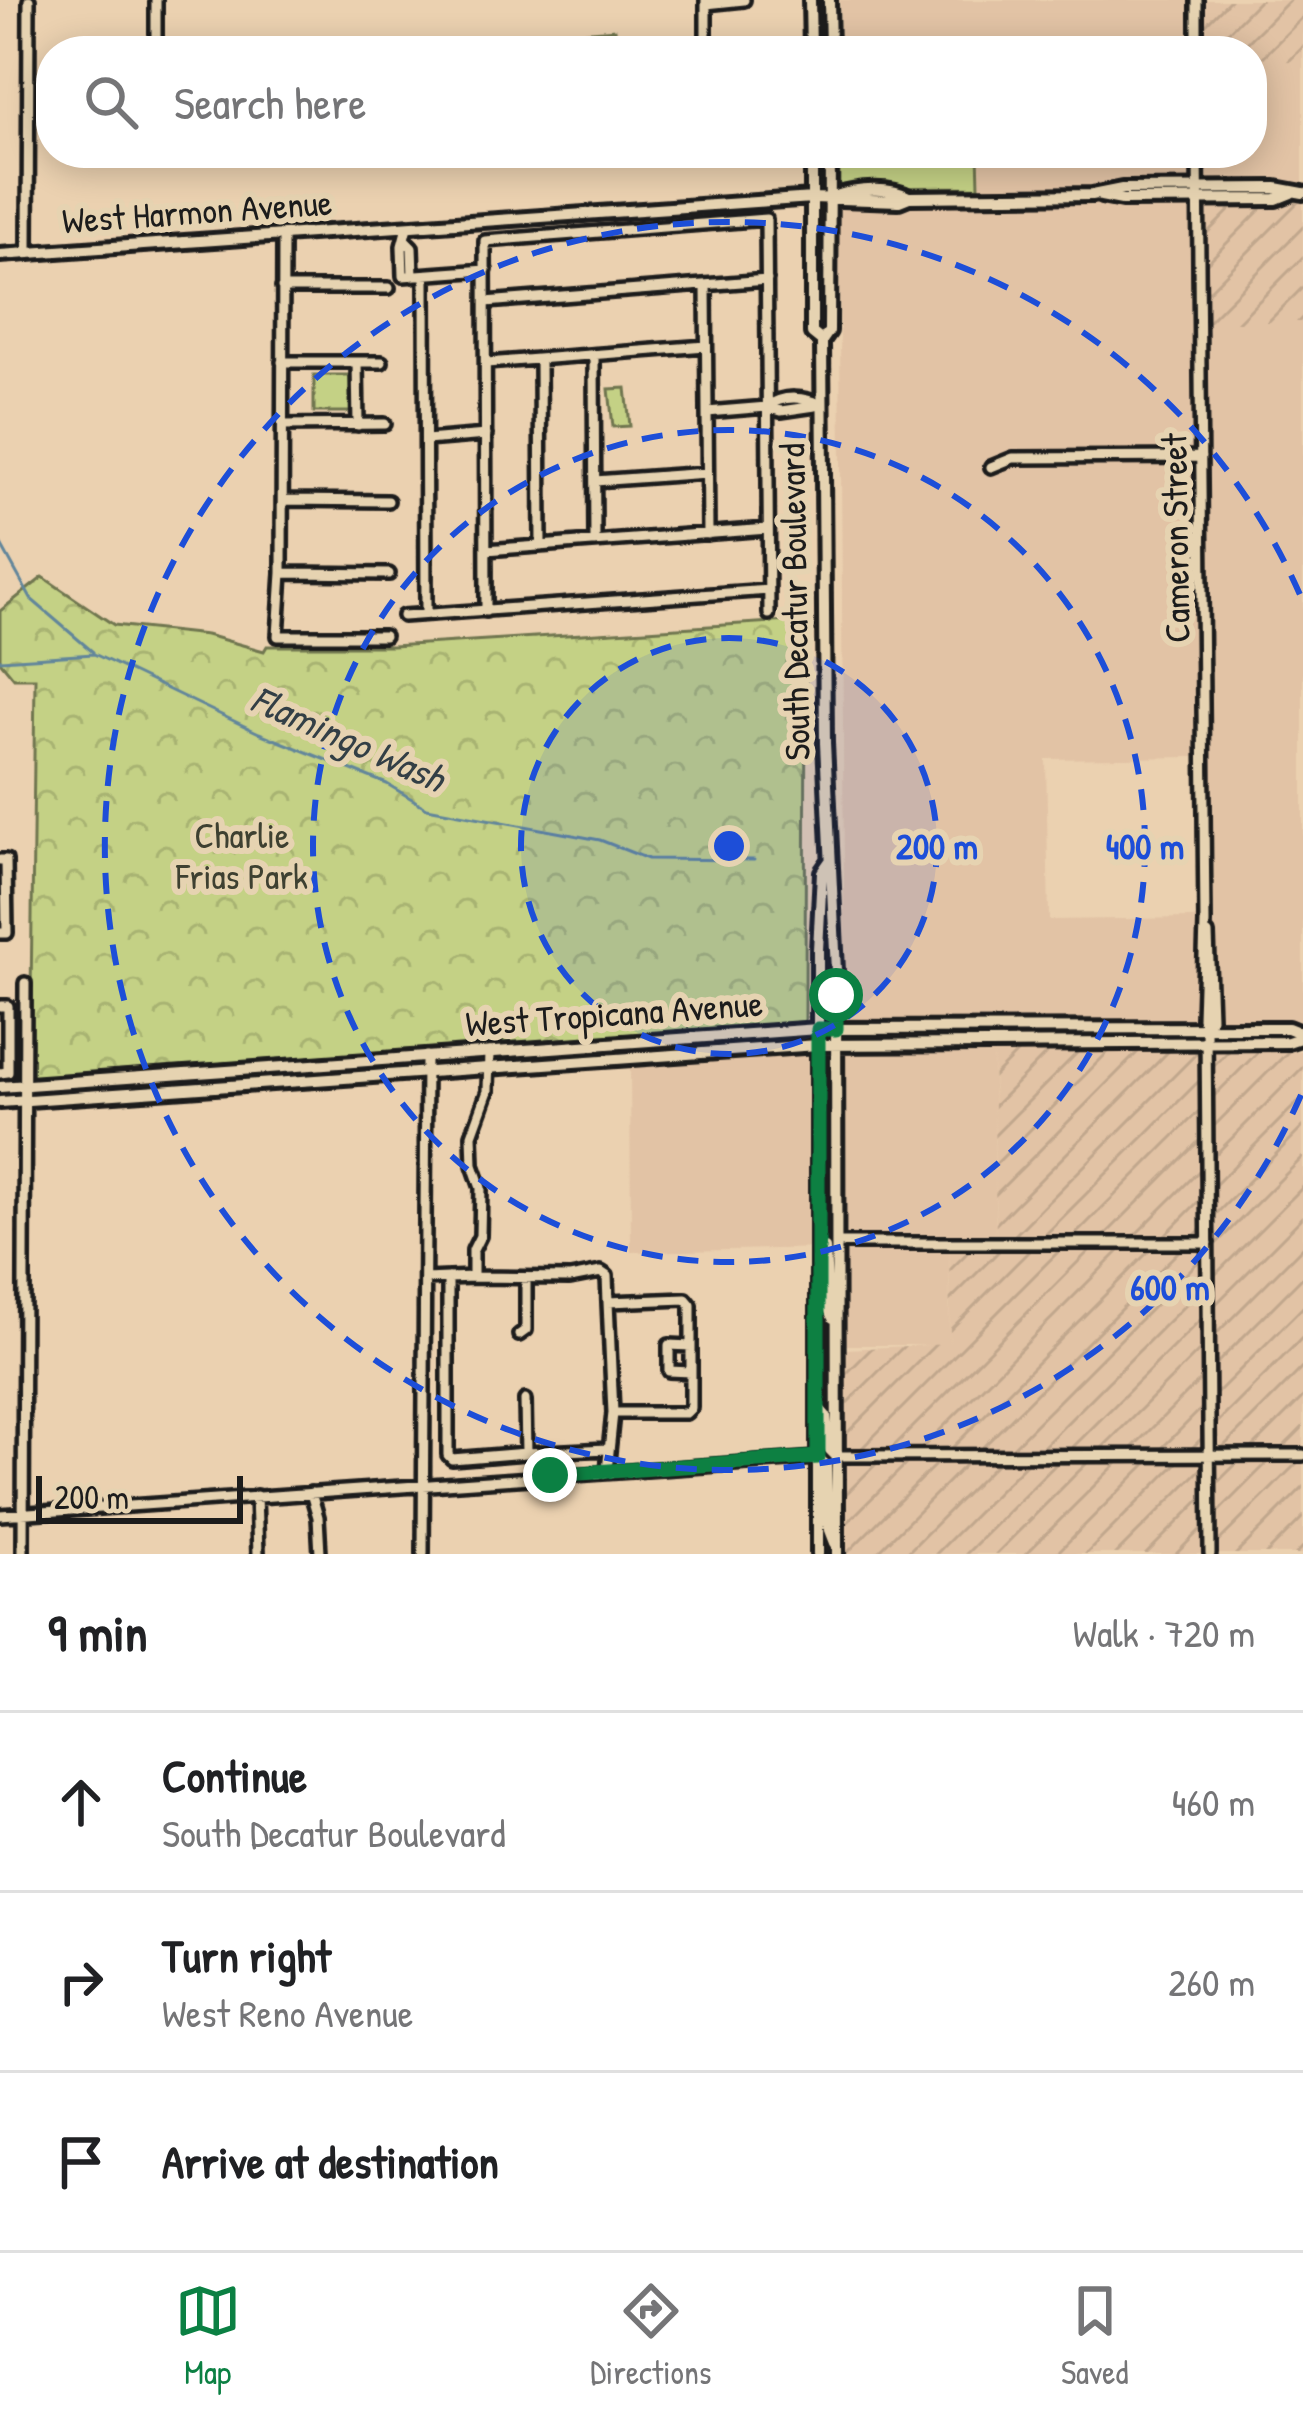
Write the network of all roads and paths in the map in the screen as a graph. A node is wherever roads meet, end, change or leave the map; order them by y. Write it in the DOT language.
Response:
graph roads {
  1 [pos="28,0"];
  2 [pos="156,0"];
  3 [pos="744,0"];
  4 [pos="810,0"];
  5 [pos="830,0"];
  6 [pos="1197,0"];
  7 [pos="706,2"];
  8 [pos="157,36"];
  9 [pos="706,36"];
  10 [pos="811,36"];
  11 [pos="830,36"];
  12 [pos="1197,36"];
  13 [pos="812,168"];
  14 [pos="830,168"];
  15 [pos="1198,168"];
  16 [pos="1297,193"];
  17 [pos="1199,194"];
  18 [pos="812,198"];
  19 [pos="830,198"];
  20 [pos="407,227"];
  21 [pos="283,236"];
  22 [pos="28,253"];
  23 [pos="0,255"];
  24 [pos="486,270"];
  25 [pos="425,274"];
  26 [pos="766,280"];
  27 [pos="706,285"];
  28 [pos="282,288"];
  29 [pos="389,288"];
  30 [pos="486,302"];
  31 [pos="822,341"];
  32 [pos="706,346"];
  33 [pos="595,355"];
  34 [pos="540,359"];
  35 [pos="282,362"];
  36 [pos="357,362"];
  37 [pos="382,362"];
  38 [pos="486,363"];
  39 [pos="822,404"];
  40 [pos="767,407"];
  41 [pos="707,412"];
  42 [pos="358,424"];
  43 [pos="386,424"];
  44 [pos="283,425"];
  45 [pos="486,435"];
  46 [pos="426,440"];
  47 [pos="1201,457"];
  48 [pos="991,467"];
  49 [pos="707,473"];
  50 [pos="595,481"];
  51 [pos="283,500"];
  52 [pos="388,501"];
  53 [pos="768,529"];
  54 [pos="708,533"];
  55 [pos="595,542"];
  56 [pos="541,546"];
  57 [pos="486,550"];
  58 [pos="283,573"];
  59 [pos="389,574"];
  60 [pos="769,590"];
  61 [pos="486,610"];
  62 [pos="426,614"];
  63 [pos="769,614"];
  64 [pos="404,616"];
  65 [pos="384,636"];
  66 [pos="3,860"];
  67 [pos="829,862"];
  68 [pos="0,933"];
  69 [pos="26,983"];
  70 [pos="4,1006"];
  71 [pos="1014,1028"];
  72 [pos="1206,1028"];
  73 [pos="818,1029"];
  74 [pos="836,1029"];
  75 [pos="1303,1036"];
  76 [pos="1206,1042"];
  77 [pos="937,1043"];
  78 [pos="588,1045"];
  79 [pos="818,1045"];
  80 [pos="836,1045"];
  81 [pos="489,1052"];
  82 [pos="426,1056"];
  83 [pos="590,1060"];
  84 [pos="312,1064"];
  85 [pos="489,1069"];
  86 [pos="426,1072"];
  87 [pos="0,1073"];
  88 [pos="171,1075"];
  89 [pos="314,1081"];
  90 [pos="25,1085"];
  91 [pos="0,1087"];
  92 [pos="172,1091"];
  93 [pos="25,1101"];
  94 [pos="0,1102"];
  95 [pos="818,1184"];
  96 [pos="819,1241"];
  97 [pos="837,1243"];
  98 [pos="1208,1243"];
  99 [pos="473,1277"];
  100 [pos="448,1278"];
  101 [pos="425,1279"];
  102 [pos="526,1279"];
  103 [pos="608,1302"];
  104 [pos="836,1322"];
  105 [pos="519,1335"];
  106 [pos="691,1346"];
  107 [pos="691,1372"];
  108 [pos="525,1400"];
  109 [pos="818,1407"];
  110 [pos="613,1413"];
  111 [pos="607,1449"];
  112 [pos="526,1454"];
  113 [pos="1210,1455"];
  114 [pos="1303,1455"];
  115 [pos="837,1456"];
  116 [pos="818,1457"];
  117 [pos="607,1471"];
  118 [pos="423,1484"];
  119 [pos="310,1493"];
  120 [pos="256,1496"];
  121 [pos="23,1513"];
  122 [pos="0,1515"];
  123 [pos="837,1550"];
  124 [pos="22,1554"];
  125 [pos="258,1554"];
  126 [pos="320,1554"];
  127 [pos="423,1554"];
  128 [pos="818,1554"];
  129 [pos="1210,1554"];
  1 -- 22 [label="street"];
  2 -- 8 [label="street"];
  3 -- 7 [label="street"];
  4 -- 10 [label="main road"];
  5 -- 11 [label="main road"];
  6 -- 12 [label="street"];
  7 -- 9 [label="street"];
  13 -- 18 [label="main road, South Decatur Boulevard"];
  14 -- 19 [label="main road, South Decatur Boulevard"];
  15 -- 17 [label="street, Cameron Street"];
  16 -- 17 [label="main road, West Harmon Avenue"];
  17 -- 19 [label="main road, West Harmon Avenue"];
  17 -- 47 [label="street, Cameron Street"];
  18 -- 19 [label="main road, West Harmon Avenue"];
  18 -- 20 [label="main road, West Harmon Avenue"];
  18 -- 31 [label="main road, South Decatur Boulevard"];
  19 -- 31 [label="main road, South Decatur Boulevard"];
  20 -- 21 [label="main road, West Harmon Avenue"];
  20 -- 25 [label="street"];
  21 -- 22 [label="main road, West Harmon Avenue"];
  21 -- 28 [label="street"];
  22 -- 23 [label="main road, West Harmon Avenue"];
  24 -- 25 [label="street"];
  24 -- 26 [label="street"];
  24 -- 30 [label="street"];
  25 -- 46 [label="street"];
  26 -- 27 [label="street"];
  26 -- 40 [label="street"];
  27 -- 30 [label="street"];
  27 -- 32 [label="street"];
  28 -- 29 [label="street"];
  28 -- 35 [label="street"];
  30 -- 38 [label="street"];
  31 -- 39 [label="main road, South Decatur Boulevard"];
  32 -- 33 [label="street"];
  32 -- 41 [label="street"];
  33 -- 34 [label="street"];
  33 -- 50 [label="street"];
  34 -- 38 [label="street"];
  34 -- 56 [label="street"];
  35 -- 36 [label="street"];
  35 -- 44 [label="street"];
  36 -- 37 [label="street"];
  36 -- 42 [label="street"];
  38 -- 45 [label="street"];
  39 -- 40 [label="street"];
  39 -- 67 [label="main road, South Decatur Boulevard"];
  40 -- 41 [label="street"];
  40 -- 53 [label="street"];
  41 -- 49 [label="street"];
  42 -- 43 [label="street"];
  42 -- 44 [label="street"];
  44 -- 51 [label="street"];
  45 -- 46 [label="street"];
  45 -- 57 [label="street"];
  46 -- 62 [label="street"];
  47 -- 48 [label="street"];
  47 -- 72 [label="street, Cameron Street"];
  49 -- 50 [label="street"];
  49 -- 54 [label="street"];
  50 -- 55 [label="street"];
  51 -- 52 [label="street"];
  51 -- 58 [label="street"];
  53 -- 54 [label="street"];
  53 -- 60 [label="street"];
  54 -- 55 [label="street"];
  55 -- 56 [label="street"];
  56 -- 57 [label="street"];
  57 -- 61 [label="street"];
  58 -- 59 [label="street"];
  58 -- 65 [label="street"];
  60 -- 61 [label="street"];
  60 -- 63 [label="street"];
  61 -- 62 [label="street"];
  62 -- 64 [label="street"];
  66 -- 68 [label="street"];
  67 -- 73 [label="main road, South Decatur Boulevard"];
  67 -- 74 [label="main road, South Decatur Boulevard"];
  69 -- 90 [label="street"];
  70 -- 87 [label="street"];
  71 -- 72 [label="main road, West Tropicana Avenue"];
  71 -- 74 [label="main road, West Tropicana Avenue"];
  71 -- 77 [label="main road"];
  72 -- 75 [label="main road, West Tropicana Avenue"];
  72 -- 76 [label="street, Cameron Street"];
  73 -- 74 [label="main road, West Tropicana Avenue"];
  73 -- 78 [label="main road, West Tropicana Avenue"];
  73 -- 79 [label="main road, South Decatur Boulevard"];
  74 -- 80 [label="main road, South Decatur Boulevard"];
  75 -- 76 [label="main road, West Tropicana Avenue"];
  76 -- 77 [label="main road, West Tropicana Avenue"];
  76 -- 98 [label="street, Cameron Street"];
  77 -- 80 [label="main road, West Tropicana Avenue"];
  78 -- 81 [label="main road, West Tropicana Avenue"];
  78 -- 83 [label="main road"];
  79 -- 80 [label="main road, West Tropicana Avenue"];
  79 -- 83 [label="main road, West Tropicana Avenue"];
  79 -- 95 [label="main road, South Decatur Boulevard"];
  80 -- 97 [label="main road, South Decatur Boulevard"];
  81 -- 82 [label="main road, West Tropicana Avenue"];
  81 -- 85 [label="street"];
  82 -- 84 [label="main road, West Tropicana Avenue"];
  82 -- 86 [label="street"];
  83 -- 85 [label="main road, West Tropicana Avenue"];
  84 -- 88 [label="main road, West Tropicana Avenue"];
  84 -- 89 [label="main road"];
  85 -- 86 [label="main road, West Tropicana Avenue"];
  85 -- 99 [label="street"];
  86 -- 89 [label="main road, West Tropicana Avenue"];
  86 -- 101 [label="street"];
  88 -- 90 [label="main road, West Tropicana Avenue"];
  88 -- 92 [label="main road"];
  89 -- 92 [label="main road, West Tropicana Avenue"];
  90 -- 91 [label="main road, West Tropicana Avenue"];
  90 -- 93 [label="street"];
  92 -- 93 [label="main road, West Tropicana Avenue"];
  93 -- 94 [label="main road, West Tropicana Avenue"];
  93 -- 121 [label="street"];
  95 -- 96 [label="main road, South Decatur Boulevard"];
  95 -- 97 [label="main road"];
  96 -- 104 [label="main road"];
  96 -- 109 [label="main road, South Decatur Boulevard"];
  97 -- 98 [label="street"];
  97 -- 104 [label="main road, South Decatur Boulevard"];
  98 -- 113 [label="street, Cameron Street"];
  99 -- 100 [label="street"];
  99 -- 102 [label="street"];
  100 -- 101 [label="street"];
  100 -- 112 [label="street"];
  101 -- 118 [label="street"];
  102 -- 103 [label="street"];
  102 -- 105 [label="street"];
  103 -- 106 [label="street"];
  103 -- 110 [label="street"];
  104 -- 115 [label="main road, South Decatur Boulevard"];
  106 -- 107 [label="street"];
  106 -- 107 [label="street"];
  107 -- 110 [label="street"];
  108 -- 112 [label="street"];
  109 -- 115 [label="main road"];
  109 -- 116 [label="main road, South Decatur Boulevard"];
  110 -- 111 [label="street"];
  111 -- 112 [label="street"];
  111 -- 117 [label="street"];
  113 -- 114 [label="street"];
  113 -- 115 [label="street"];
  113 -- 129 [label="street, Cameron Street"];
  115 -- 123 [label="main road, South Decatur Boulevard"];
  116 -- 117 [label="street"];
  116 -- 123 [label="main road"];
  116 -- 128 [label="main road, South Decatur Boulevard"];
  117 -- 118 [label="street"];
  118 -- 119 [label="street"];
  118 -- 127 [label="street"];
  119 -- 120 [label="street"];
  119 -- 126 [label="street"];
  120 -- 121 [label="street"];
  120 -- 125 [label="street"];
  121 -- 122 [label="street"];
  121 -- 124 [label="street"];
}
